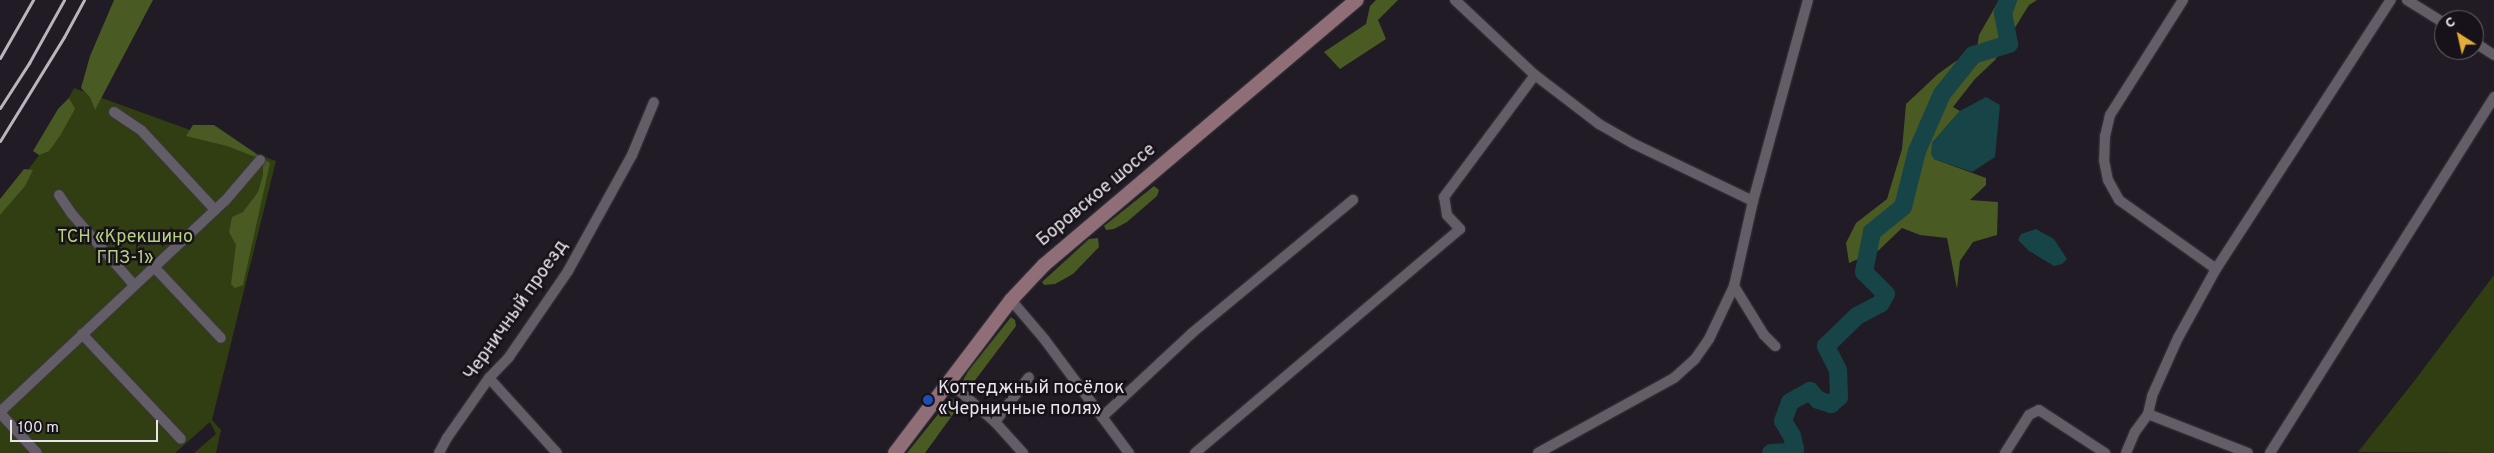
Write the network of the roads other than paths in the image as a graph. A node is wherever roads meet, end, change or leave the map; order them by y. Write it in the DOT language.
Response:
graph roads {
  1 [pos="1357,0"];
  2 [pos="1455,0"];
  3 [pos="1808,0"];
  4 [pos="2183,0"];
  5 [pos="2391,0"];
  6 [pos="2407,0"];
  7 [pos="2434,17"];
  8 [pos="1534,75"];
  9 [pos="2494,97"];
  10 [pos="654,102"];
  11 [pos="114,112"];
  12 [pos="260,160"];
  13 [pos="59,195"];
  14 [pos="1353,200"];
  15 [pos="1753,201"];
  16 [pos="215,210"];
  17 [pos="155,268"];
  18 [pos="2216,269"];
  19 [pos="134,284"];
  20 [pos="1734,286"];
  21 [pos="1011,300"];
  22 [pos="82,334"];
  23 [pos="221,338"];
  24 [pos="1776,346"];
  25 [pos="1029,376"];
  26 [pos="489,378"];
  27 [pos="949,382"];
  28 [pos="0,412"];
  29 [pos="2148,414"];
  30 [pos="1102,417"];
  31 [pos="995,422"];
  32 [pos="181,439"];
  33 [pos="37,453"];
  34 [pos="439,453"];
  35 [pos="557,453"];
  36 [pos="895,453"];
  37 [pos="1023,453"];
  38 [pos="1129,453"];
  39 [pos="1195,453"];
  40 [pos="1538,453"];
  41 [pos="2005,453"];
  42 [pos="2105,453"];
  43 [pos="2126,453"];
  44 [pos="2248,453"];
  45 [pos="2270,453"];
  1 -- 21 [label="main road, Боровское шоссе"];
  2 -- 8 [label="street"];
  3 -- 15 [label="street"];
  4 -- 18 [label="street"];
  5 -- 18 [label="street"];
  6 -- 7 [label="street"];
  8 -- 15 [label="street"];
  8 -- 39 [label="street"];
  9 -- 45 [label="street"];
  10 -- 26 [label="street, Черничный проезд"];
  11 -- 16 [label="street"];
  12 -- 16 [label="street"];
  13 -- 19 [label="street"];
  14 -- 30 [label="street"];
  15 -- 20 [label="street"];
  16 -- 17 [label="street"];
  17 -- 19 [label="street"];
  17 -- 23 [label="street"];
  18 -- 29 [label="street"];
  19 -- 22 [label="street"];
  20 -- 24 [label="street"];
  20 -- 40 [label="street"];
  21 -- 27 [label="main road, Боровское шоссе"];
  21 -- 30 [label="street"];
  22 -- 28 [label="street"];
  22 -- 32 [label="street"];
  25 -- 31 [label="street"];
  26 -- 34 [label="street, Черничный проезд"];
  26 -- 35 [label="street"];
  27 -- 31 [label="street"];
  27 -- 36 [label="main road, Боровское шоссе"];
  28 -- 33 [label="street"];
  29 -- 43 [label="street"];
  29 -- 44 [label="street"];
  30 -- 38 [label="street"];
  31 -- 37 [label="street"];
  41 -- 42 [label="street"];
}
